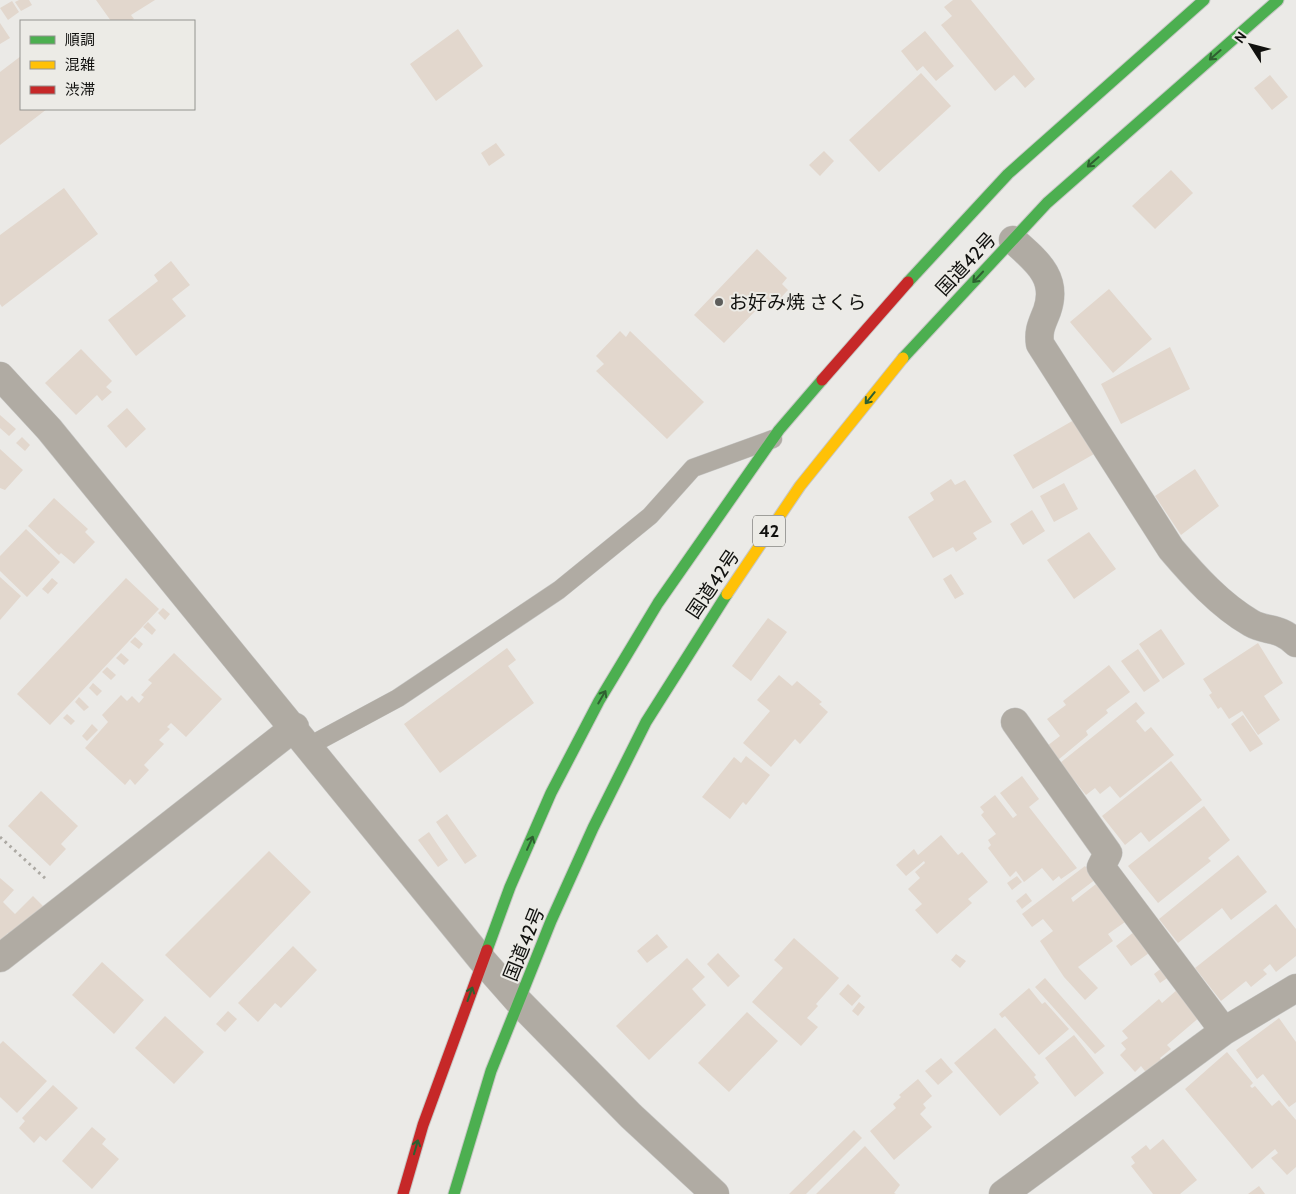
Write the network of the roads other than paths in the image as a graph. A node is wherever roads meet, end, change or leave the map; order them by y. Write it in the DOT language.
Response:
graph roads {
  1 [pos="1204,0"];
  2 [pos="1278,0"];
  3 [pos="1013,240"];
  4 [pos="0,376"];
  5 [pos="775,438"];
  6 [pos="1296,643"];
  7 [pos="1015,722"];
  8 [pos="302,736"];
  9 [pos="0,958"];
  10 [pos="482,960"];
  11 [pos="1296,988"];
  12 [pos="519,1002"];
  13 [pos="1224,1032"];
  14 [pos="402,1194"];
  15 [pos="454,1194"];
  16 [pos="715,1194"];
  17 [pos="1003,1194"];
  1 -- 5 [label="highway, 国道42号 / 42"];
  2 -- 3 [label="highway, 国道42号 / 42, one-way"];
  3 -- 6 [label="street"];
  3 -- 12 [label="highway, 国道42号 / 42, one-way"];
  4 -- 8 [label="street"];
  5 -- 8 [label="lane"];
  10 -- 5 [label="highway, 国道42号 / 42, one-way"];
  7 -- 13 [label="street"];
  8 -- 9 [label="street"];
  8 -- 10 [label="street"];
  10 -- 12 [label="street"];
  14 -- 10 [label="highway, 国道42号 / 42, one-way"];
  11 -- 13 [label="street"];
  12 -- 15 [label="highway, 国道42号 / 42"];
  12 -- 16 [label="street"];
  13 -- 17 [label="street"];
}
